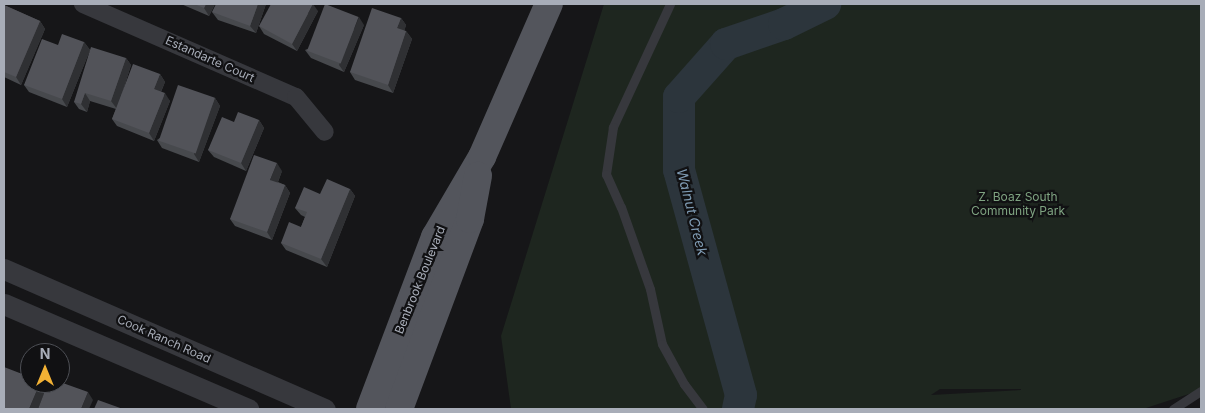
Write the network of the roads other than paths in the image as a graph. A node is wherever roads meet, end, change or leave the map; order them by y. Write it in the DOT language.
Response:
graph roads {
  1 [pos="83,4"];
  2 [pos="549,4"];
  3 [pos="670,4"];
  4 [pos="325,132"];
  5 [pos="482,157"];
  6 [pos="4,268"];
  7 [pos="4,304"];
  8 [pos="1201,390"];
  9 [pos="248,409"];
  10 [pos="325,409"];
  11 [pos="370,409"];
  12 [pos="399,409"];
  13 [pos="704,409"];
  14 [pos="1173,409"];
  1 -- 4 [label="street, Estandarte Court"];
  2 -- 5 [label="main road, Benbrook Boulevard"];
  3 -- 13 [label="lane"];
  5 -- 11 [label="main road, Benbrook Boulevard"];
  5 -- 12 [label="main road, Benbrook Boulevard"];
  6 -- 10 [label="street, Cook Ranch Road"];
  7 -- 9 [label="street"];
  8 -- 14 [label="lane"];
}
